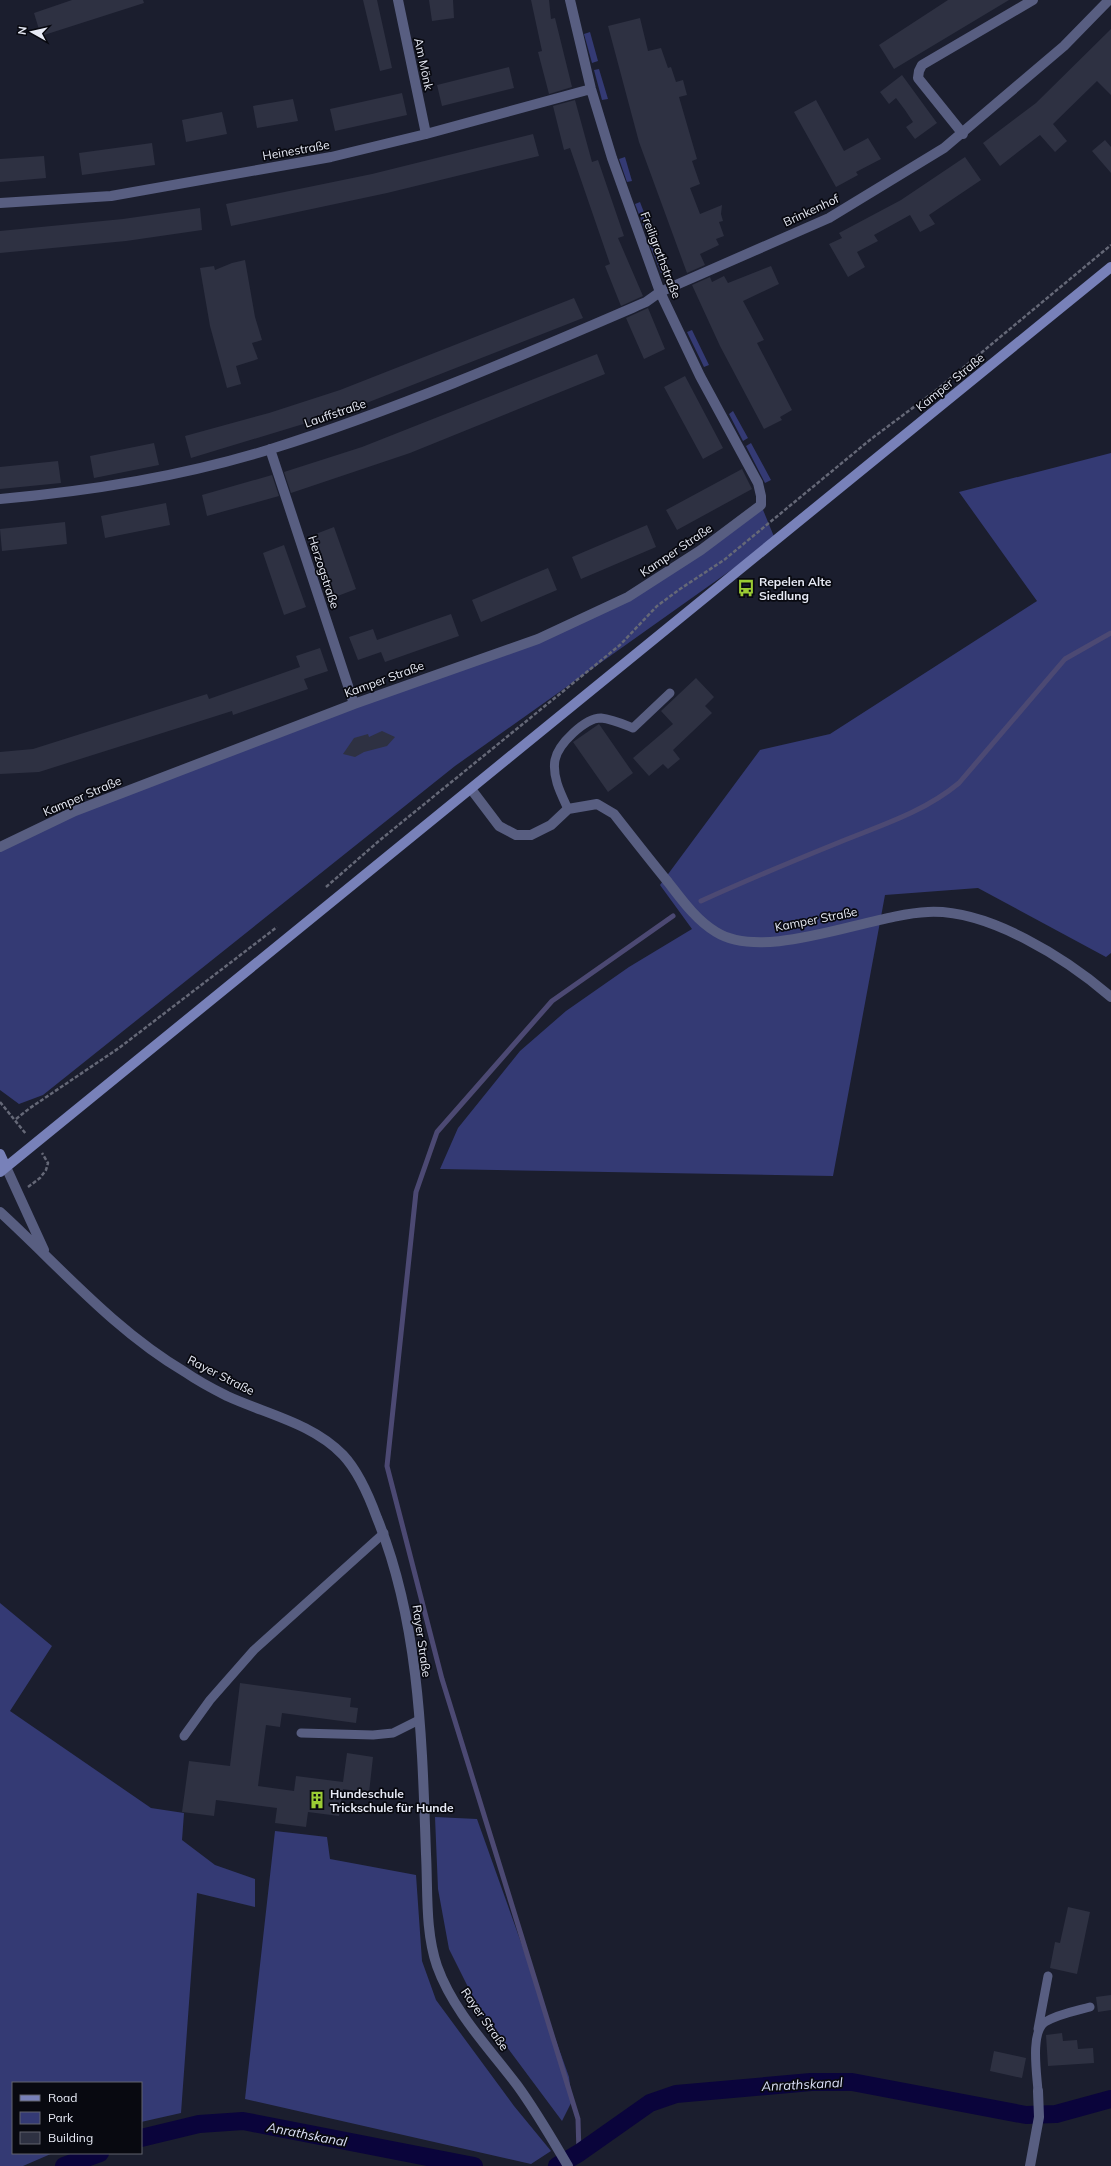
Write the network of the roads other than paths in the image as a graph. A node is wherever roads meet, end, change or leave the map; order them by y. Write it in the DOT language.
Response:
graph roads {
  1 [pos="398,0"];
  2 [pos="570,0"];
  3 [pos="1033,0"];
  4 [pos="1109,0"];
  5 [pos="591,89"];
  6 [pos="426,134"];
  7 [pos="963,134"];
  8 [pos="0,203"];
  9 [pos="1111,268"];
  10 [pos="660,292"];
  11 [pos="270,449"];
  12 [pos="0,499"];
  13 [pos="761,505"];
  14 [pos="670,693"];
  15 [pos="354,704"];
  16 [pos="471,789"];
  17 [pos="568,809"];
  18 [pos="0,847"];
  19 [pos="1111,997"];
  20 [pos="0,1154"];
  21 [pos="3,1169"];
  22 [pos="0,1212"];
  23 [pos="45,1253"];
  24 [pos="384,1533"];
  25 [pos="419,1720"];
  26 [pos="301,1733"];
  27 [pos="184,1736"];
  28 [pos="1048,1976"];
  29 [pos="1090,2007"];
  30 [pos="1038,2030"];
  31 [pos="1038,2091"];
  32 [pos="568,2166"];
  33 [pos="1030,2166"];
  1 -- 6 [label="street, Am Mönk"];
  2 -- 5 [label="street, Freiligrathstraße"];
  3 -- 7 [label="street"];
  4 -- 7 [label="street, Brinkenhof"];
  5 -- 6 [label="street, Heinestraße"];
  5 -- 10 [label="street, Freiligrathstraße"];
  6 -- 8 [label="street, Heinestraße"];
  7 -- 10 [label="street, Brinkenhof"];
  9 -- 16 [label="main road, Kamper Straße"];
  10 -- 11 [label="street, Lauffstraße"];
  10 -- 13 [label="street, Freiligrathstraße"];
  11 -- 12 [label="street, Lauffstraße"];
  11 -- 15 [label="street, Herzogstraße"];
  13 -- 15 [label="street, Kamper Straße"];
  14 -- 17 [label="lane"];
  15 -- 18 [label="street, Kamper Straße"];
  16 -- 17 [label="street"];
  16 -- 21 [label="main road, Kamper Straße"];
  17 -- 19 [label="street, Kamper Straße"];
  20 -- 21 [label="main road"];
  21 -- 23 [label="street, Rayer Straße"];
  22 -- 23 [label="street, Rayer Straße"];
  23 -- 24 [label="street, Rayer Straße"];
  24 -- 25 [label="street, Rayer Straße"];
  24 -- 27 [label="lane"];
  25 -- 26 [label="lane"];
  25 -- 32 [label="street, Rayer Straße"];
  28 -- 30 [label="lane"];
  29 -- 30 [label="lane"];
  30 -- 31 [label="lane"];
  31 -- 33 [label="street"];
}
